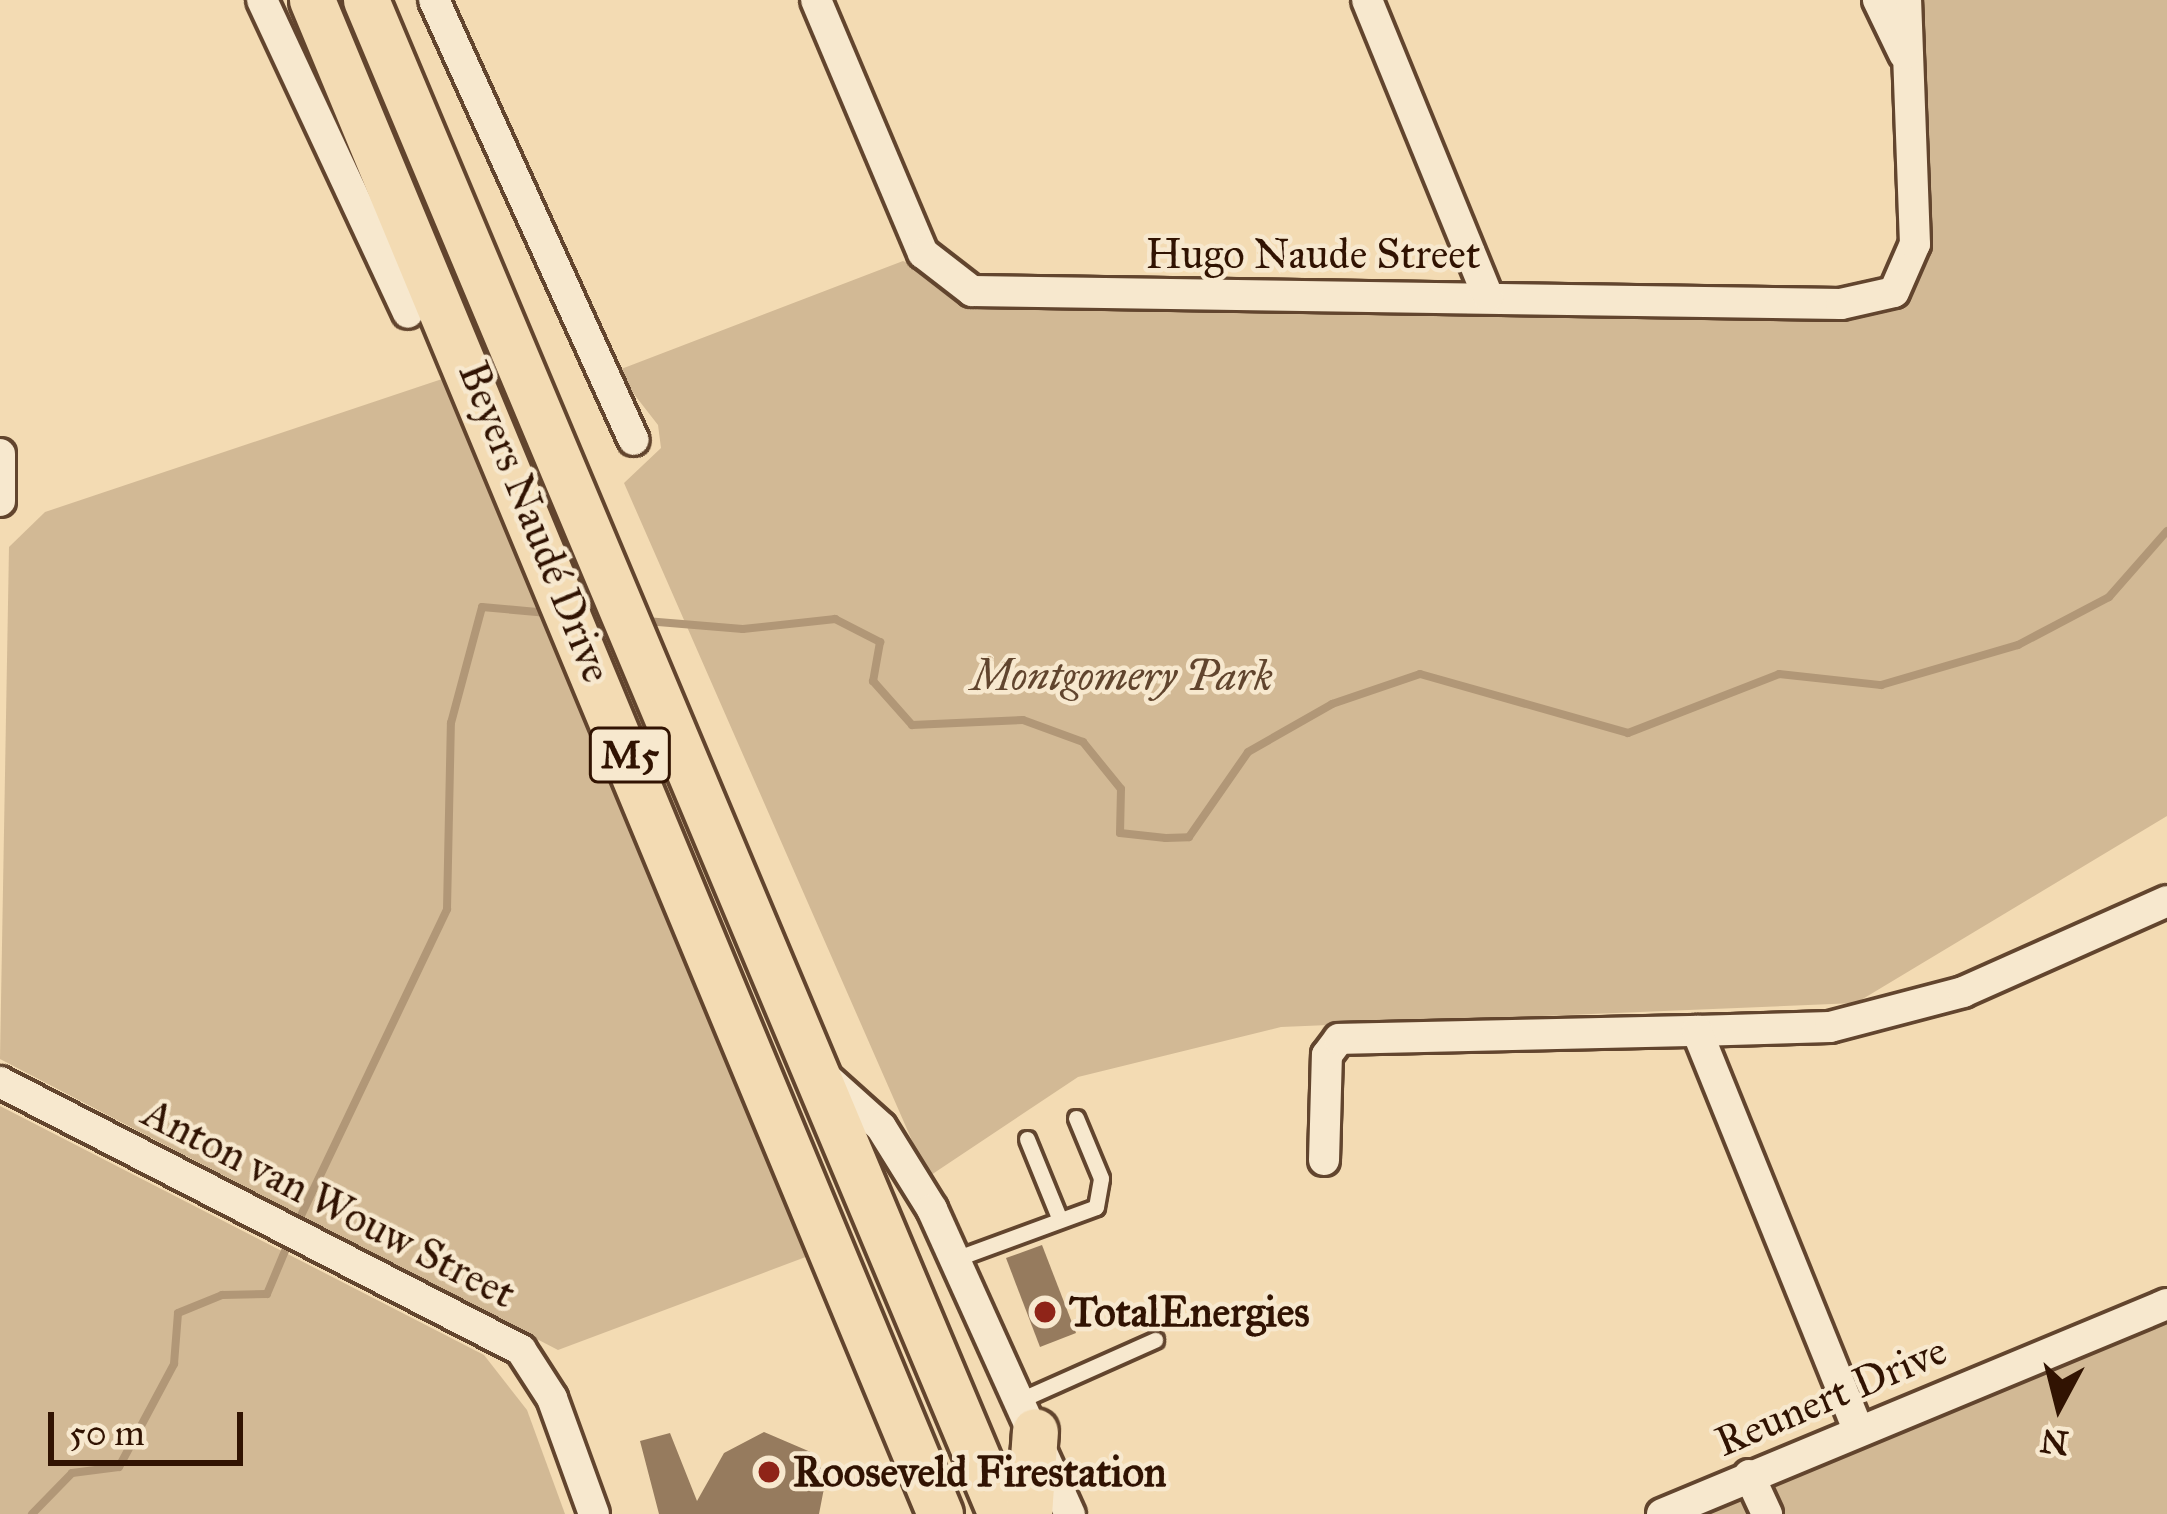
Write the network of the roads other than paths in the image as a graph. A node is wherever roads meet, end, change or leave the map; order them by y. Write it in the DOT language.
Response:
graph roads {
  1 [pos="262,0"];
  2 [pos="312,0"];
  3 [pos="367,0"];
  4 [pos="434,0"];
  5 [pos="816,0"];
  6 [pos="1367,0"];
  7 [pos="1878,0"];
  8 [pos="1906,0"];
  9 [pos="1909,66"];
  10 [pos="1488,296"];
  11 [pos="408,313"];
  12 [pos="634,440"];
  13 [pos="2167,901"];
  14 [pos="1697,1031"];
  15 [pos="819,1072"];
  16 [pos="0,1082"];
  17 [pos="1076,1118"];
  18 [pos="1028,1139"];
  19 [pos="1324,1160"];
  20 [pos="1060,1220"];
  21 [pos="885,1234"];
  22 [pos="833,1256"];
  23 [pos="955,1259"];
  24 [pos="2167,1304"];
  25 [pos="1155,1340"];
  26 [pos="1028,1416"];
  27 [pos="962,1419"];
  28 [pos="1858,1430"];
  29 [pos="909,1441"];
  30 [pos="1749,1474"];
  31 [pos="594,1514"];
  32 [pos="940,1514"];
  33 [pos="1001,1514"];
  34 [pos="1028,1514"];
  35 [pos="1070,1514"];
  36 [pos="1662,1514"];
  37 [pos="1767,1514"];
  1 -- 11 [label="street"];
  2 -- 22 [label="main road, Beyers Naudé Drive / M5"];
  3 -- 15 [label="main road, Beyers Naudé Drive / M5"];
  4 -- 12 [label="street"];
  5 -- 10 [label="street, Hugo Naude Street"];
  6 -- 10 [label="street"];
  7 -- 9 [label="street"];
  8 -- 9 [label="street, Hugo Naude Street"];
  9 -- 10 [label="street, Hugo Naude Street"];
  13 -- 14 [label="street"];
  14 -- 19 [label="street"];
  14 -- 28 [label="street"];
  15 -- 21 [label="main road, Beyers Naudé Drive / M5"];
  15 -- 23 [label="street, Beyers Naudé Drive"];
  16 -- 31 [label="street, Anton van Wouw Street"];
  17 -- 20 [label="lane"];
  18 -- 20 [label="lane"];
  20 -- 23 [label="lane"];
  21 -- 22 [label="main road"];
  21 -- 27 [label="main road, Beyers Naudé Drive / M5"];
  22 -- 29 [label="main road, Beyers Naudé Drive / M5"];
  23 -- 26 [label="street, Beyers Naudé Drive"];
  24 -- 28 [label="street, Reunert Drive"];
  25 -- 26 [label="lane"];
  26 -- 34 [label="main road"];
  26 -- 35 [label="street, Beyers Naudé Drive"];
  27 -- 29 [label="main road"];
  27 -- 33 [label="main road, Beyers Naudé Drive / M5"];
  28 -- 30 [label="street, Reunert Drive"];
  29 -- 32 [label="main road, Beyers Naudé Drive / M5"];
  30 -- 36 [label="street, Reunert Drive"];
  30 -- 37 [label="street"];
}
